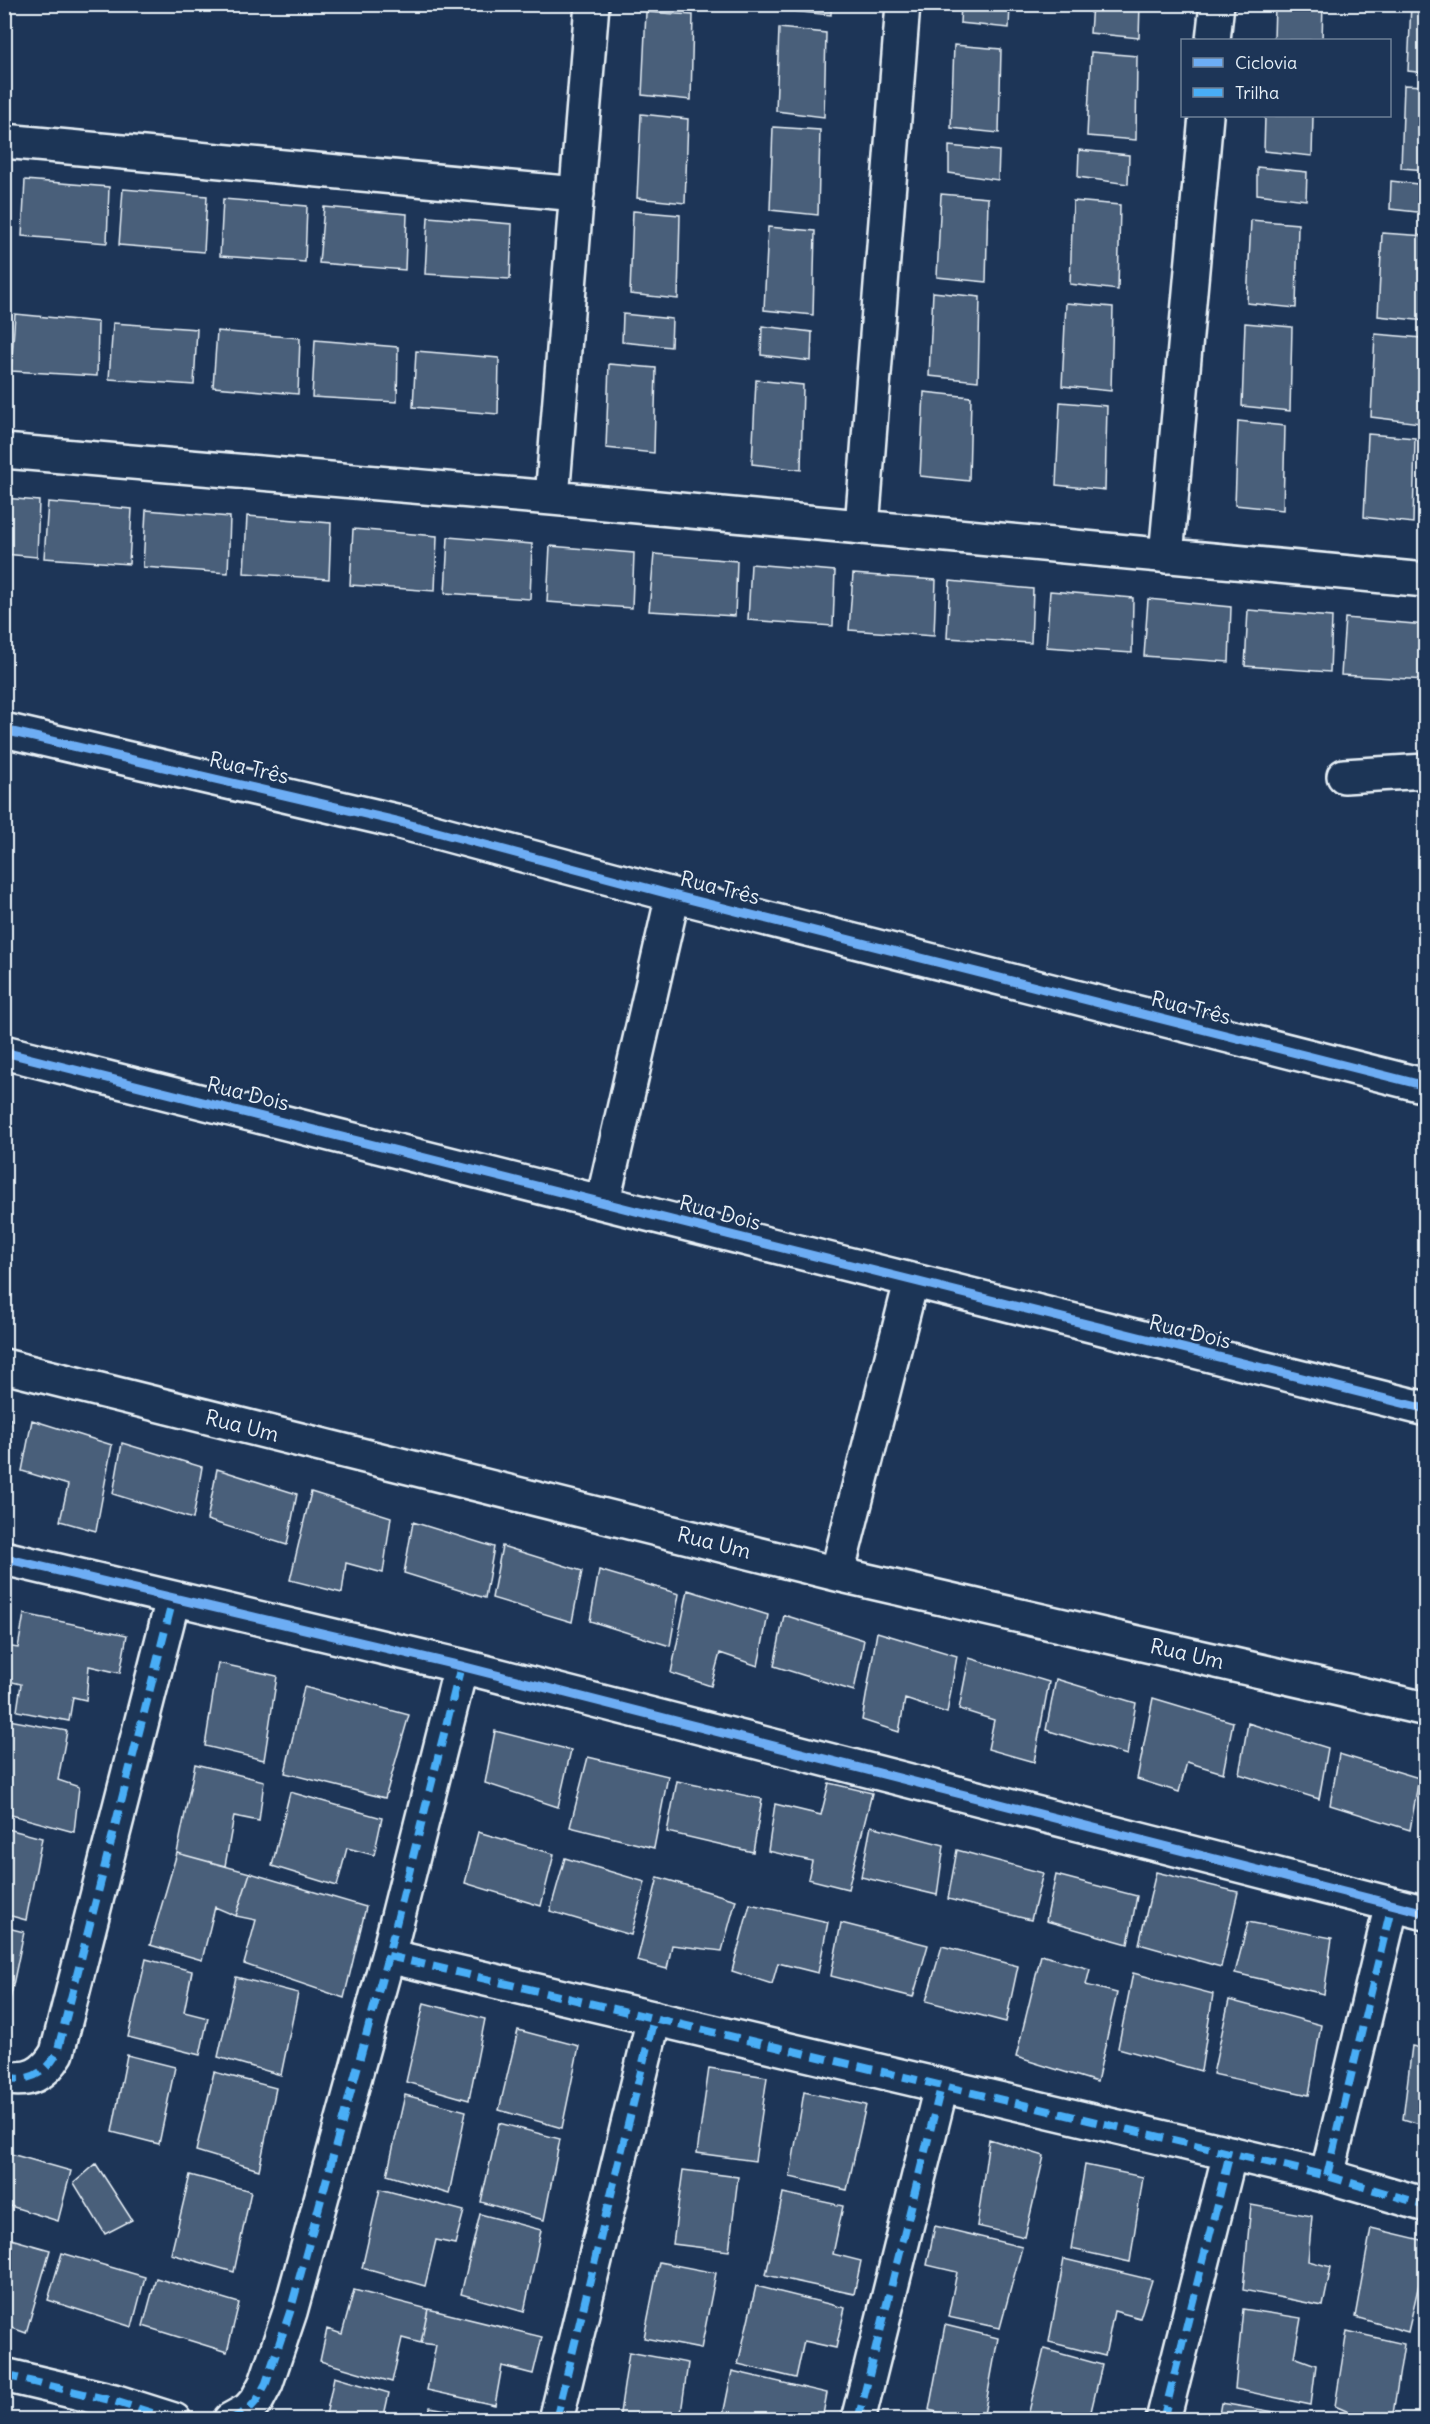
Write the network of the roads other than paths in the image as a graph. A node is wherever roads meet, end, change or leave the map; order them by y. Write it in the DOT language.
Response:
graph roads {
  1 [pos="592,4"];
  2 [pos="903,4"];
  3 [pos="1217,4"];
  4 [pos="1214,39"];
  5 [pos="1206,117"];
  6 [pos="4,141"];
  7 [pos="577,194"];
  8 [pos="4,451"];
  9 [pos="552,498"];
  10 [pos="862,527"];
  11 [pos="1166,556"];
  12 [pos="1425,580"];
  13 [pos="4,730"];
  14 [pos="1425,771"];
  15 [pos="1344,776"];
  16 [pos="672,895"];
  17 [pos="4,1052"];
  18 [pos="1425,1086"];
  19 [pos="603,1201"];
  20 [pos="911,1282"];
  21 [pos="4,1366"];
  22 [pos="1425,1409"];
  23 [pos="4,1558"];
  24 [pos="837,1574"];
  25 [pos="173,1599"];
  26 [pos="461,1666"];
  27 [pos="1425,1709"];
  28 [pos="1392,1904"];
  29 [pos="1425,1913"];
  30 [pos="388,1956"];
  31 [pos="654,2018"];
  32 [pos="4,2077"];
  33 [pos="941,2087"];
  34 [pos="1230,2153"];
  35 [pos="1328,2175"];
  36 [pos="1425,2205"];
  37 [pos="4,2375"];
  38 [pos="174,2420"];
  39 [pos="230,2420"];
  40 [pos="556,2420"];
  41 [pos="858,2420"];
  42 [pos="1163,2420"];
  1 -- 7 [label="street"];
  2 -- 10 [label="street"];
  3 -- 4 [label="street"];
  5 -- 11 [label="street"];
  6 -- 7 [label="street"];
  7 -- 9 [label="street"];
  8 -- 9 [label="street"];
  9 -- 10 [label="street"];
  10 -- 11 [label="street"];
  11 -- 12 [label="street"];
  13 -- 16 [label="street, Rua Três"];
  14 -- 15 [label="street"];
  16 -- 18 [label="street, Rua Três"];
  16 -- 19 [label="street"];
  17 -- 19 [label="street, Rua Dois"];
  19 -- 20 [label="street, Rua Dois"];
  20 -- 22 [label="street, Rua Dois"];
  20 -- 24 [label="street"];
  21 -- 24 [label="street, Rua Um"];
  23 -- 25 [label="street"];
  24 -- 27 [label="street, Rua Um"];
  25 -- 26 [label="street"];
  25 -- 32 [label="street"];
  26 -- 28 [label="street"];
  26 -- 30 [label="street"];
  28 -- 29 [label="street"];
  28 -- 35 [label="street"];
  30 -- 31 [label="street"];
  30 -- 39 [label="street"];
  31 -- 33 [label="street"];
  31 -- 40 [label="street"];
  33 -- 34 [label="street"];
  33 -- 41 [label="street"];
  34 -- 35 [label="street"];
  34 -- 42 [label="street"];
  35 -- 36 [label="street"];
  37 -- 38 [label="street"];
}
